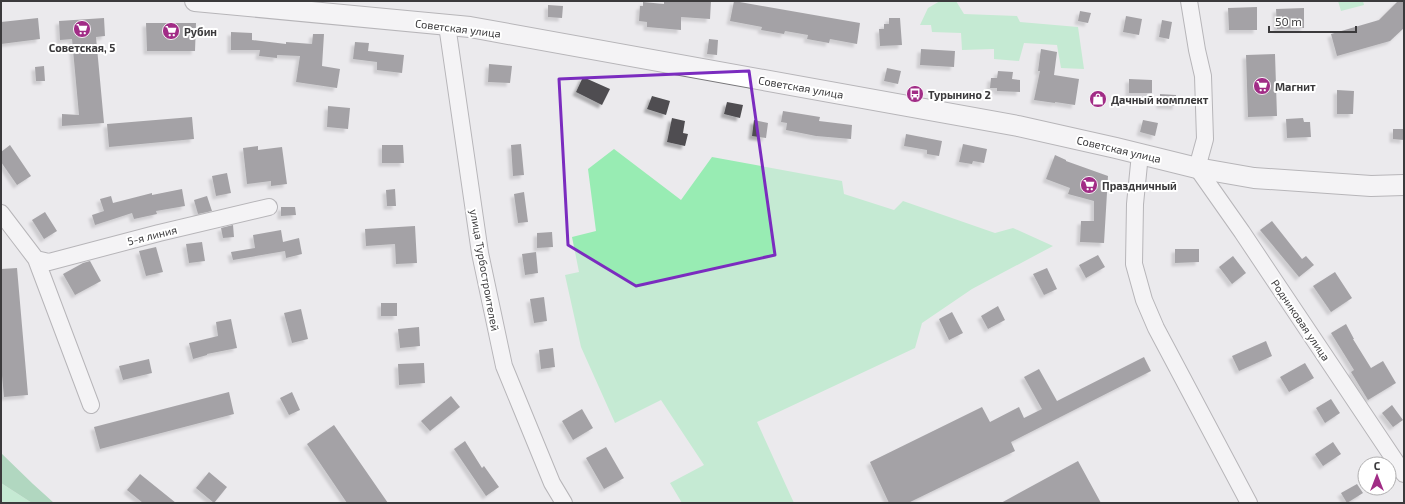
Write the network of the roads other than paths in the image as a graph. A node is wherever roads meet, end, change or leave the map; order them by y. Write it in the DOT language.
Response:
graph roads {
  1 [pos="195,1"];
  2 [pos="1189,1"];
  3 [pos="447,26"];
  4 [pos="1140,154"];
  5 [pos="1197,168"];
  6 [pos="1404,184"];
  7 [pos="269,207"];
  8 [pos="1,213"];
  9 [pos="36,259"];
  10 [pos="91,405"];
  11 [pos="1404,474"];
  12 [pos="564,503"];
  13 [pos="1249,503"];
  1 -- 3 [label="main road, Советская улица"];
  2 -- 5 [label="street"];
  3 -- 4 [label="main road, Советская улица"];
  3 -- 12 [label="street, улица Турбостроителей"];
  4 -- 5 [label="main road, Советская улица"];
  4 -- 13 [label="street"];
  5 -- 6 [label="main road, Советская улица"];
  5 -- 11 [label="street, Родниковая улица"];
  7 -- 9 [label="street, 5-я линия"];
  8 -- 9 [label="street"];
  9 -- 10 [label="street"];
}
